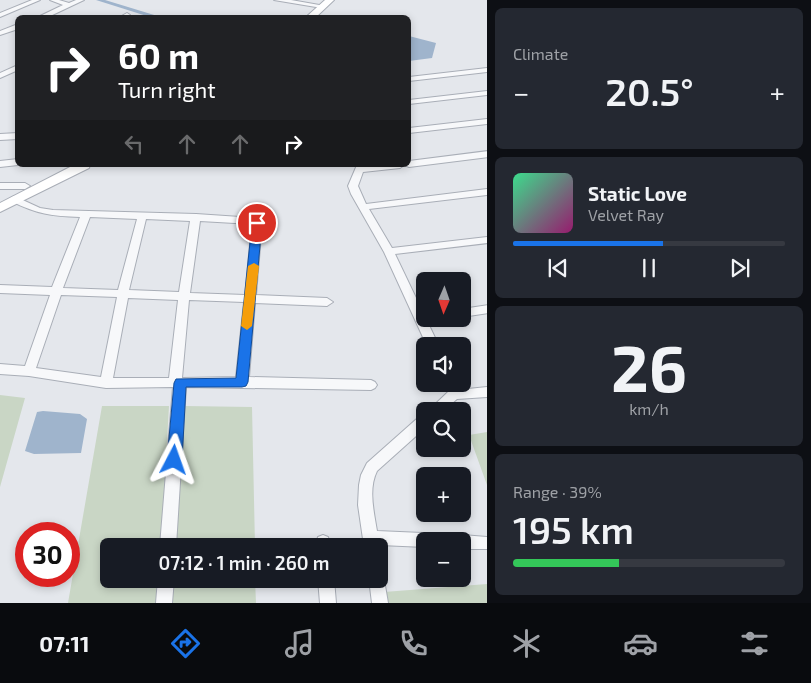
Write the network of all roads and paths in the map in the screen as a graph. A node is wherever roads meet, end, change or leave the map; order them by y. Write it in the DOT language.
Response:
graph roads {
  1 [pos="37,0"];
  2 [pos="54,0"];
  3 [pos="81,0"];
  4 [pos="277,0"];
  5 [pos="338,0"];
  6 [pos="326,3"];
  7 [pos="69,5"];
  8 [pos="0,15"];
  9 [pos="46,15"];
  10 [pos="312,15"];
  11 [pos="320,15"];
  12 [pos="15,27"];
  13 [pos="0,33"];
  14 [pos="15,69"];
  15 [pos="487,70"];
  16 [pos="0,76"];
  17 [pos="411,79"];
  18 [pos="487,93"];
  19 [pos="411,102"];
  20 [pos="487,121"];
  21 [pos="411,131"];
  22 [pos="15,136"];
  23 [pos="0,137"];
  24 [pos="487,154"];
  25 [pos="15,162"];
  26 [pos="0,164"];
  27 [pos="411,164"];
  28 [pos="64,167"];
  29 [pos="79,167"];
  30 [pos="373,167"];
  31 [pos="360,168"];
  32 [pos="0,186"];
  33 [pos="25,186"];
  34 [pos="487,192"];
  35 [pos="7,199"];
  36 [pos="363,207"];
  37 [pos="0,208"];
  38 [pos="86,214"];
  39 [pos="142,216"];
  40 [pos="196,217"];
  41 [pos="487,240"];
  42 [pos="389,252"];
  43 [pos="0,290"];
  44 [pos="56,292"];
  45 [pos="123,293"];
  46 [pos="184,295"];
  47 [pos="249,298"];
  48 [pos="326,302"];
  49 [pos="416,305"];
  50 [pos="487,309"];
  51 [pos="471,312"];
  52 [pos="0,369"];
  53 [pos="29,371"];
  54 [pos="242,382"];
  55 [pos="106,383"];
  56 [pos="178,383"];
  57 [pos="372,385"];
  58 [pos="471,391"];
  59 [pos="450,392"];
  60 [pos="487,392"];
  61 [pos="442,402"];
  62 [pos="416,428"];
  63 [pos="168,538"];
  64 [pos="371,538"];
  65 [pos="416,541"];
  66 [pos="388,542"];
  67 [pos="471,542"];
  68 [pos="484,543"];
  69 [pos="165,588"];
  70 [pos="327,588"];
  71 [pos="378,588"];
  72 [pos="164,603"];
  73 [pos="328,603"];
  74 [pos="380,603"];
  1 -- 8 [label="street"];
  2 -- 7 [label="street"];
  3 -- 7 [label="street"];
  4 -- 6 [label="street"];
  5 -- 11 [label="main road"];
  6 -- 10 [label="main road"];
  7 -- 9 [label="street"];
  12 -- 13 [label="street"];
  14 -- 16 [label="street"];
  15 -- 17 [label="street"];
  18 -- 19 [label="street"];
  20 -- 21 [label="street"];
  22 -- 23 [label="street"];
  24 -- 27 [label="street"];
  25 -- 26 [label="street"];
  28 -- 33 [label="main road"];
  29 -- 35 [label="main road"];
  30 -- 31 [label="street"];
  31 -- 36 [label="street"];
  32 -- 33 [label="street"];
  33 -- 35 [label="main road"];
  34 -- 36 [label="street"];
  35 -- 37 [label="main road"];
  35 -- 38 [label="street"];
  36 -- 42 [label="street"];
  38 -- 39 [label="street"];
  38 -- 44 [label="street"];
  39 -- 40 [label="street"];
  39 -- 45 [label="street"];
  40 -- 46 [label="street"];
  40 -- 47 [label="street"];
  41 -- 42 [label="street"];
  42 -- 49 [label="street"];
  43 -- 44 [label="street"];
  44 -- 45 [label="street"];
  44 -- 53 [label="street"];
  45 -- 46 [label="street"];
  45 -- 55 [label="street"];
  46 -- 47 [label="street"];
  46 -- 56 [label="street"];
  47 -- 48 [label="street"];
  47 -- 54 [label="street"];
  50 -- 51 [label="street"];
  52 -- 53 [label="street"];
  53 -- 55 [label="street"];
  54 -- 56 [label="street"];
  54 -- 57 [label="street"];
  55 -- 56 [label="street"];
  56 -- 63 [label="street"];
  58 -- 60 [label="street"];
  59 -- 61 [label="street"];
  62 -- 64 [label="street"];
  65 -- 66 [label="street"];
  67 -- 68 [label="street"];
  69 -- 72 [label="street"];
  70 -- 73 [label="street"];
  71 -- 74 [label="street"];
}
